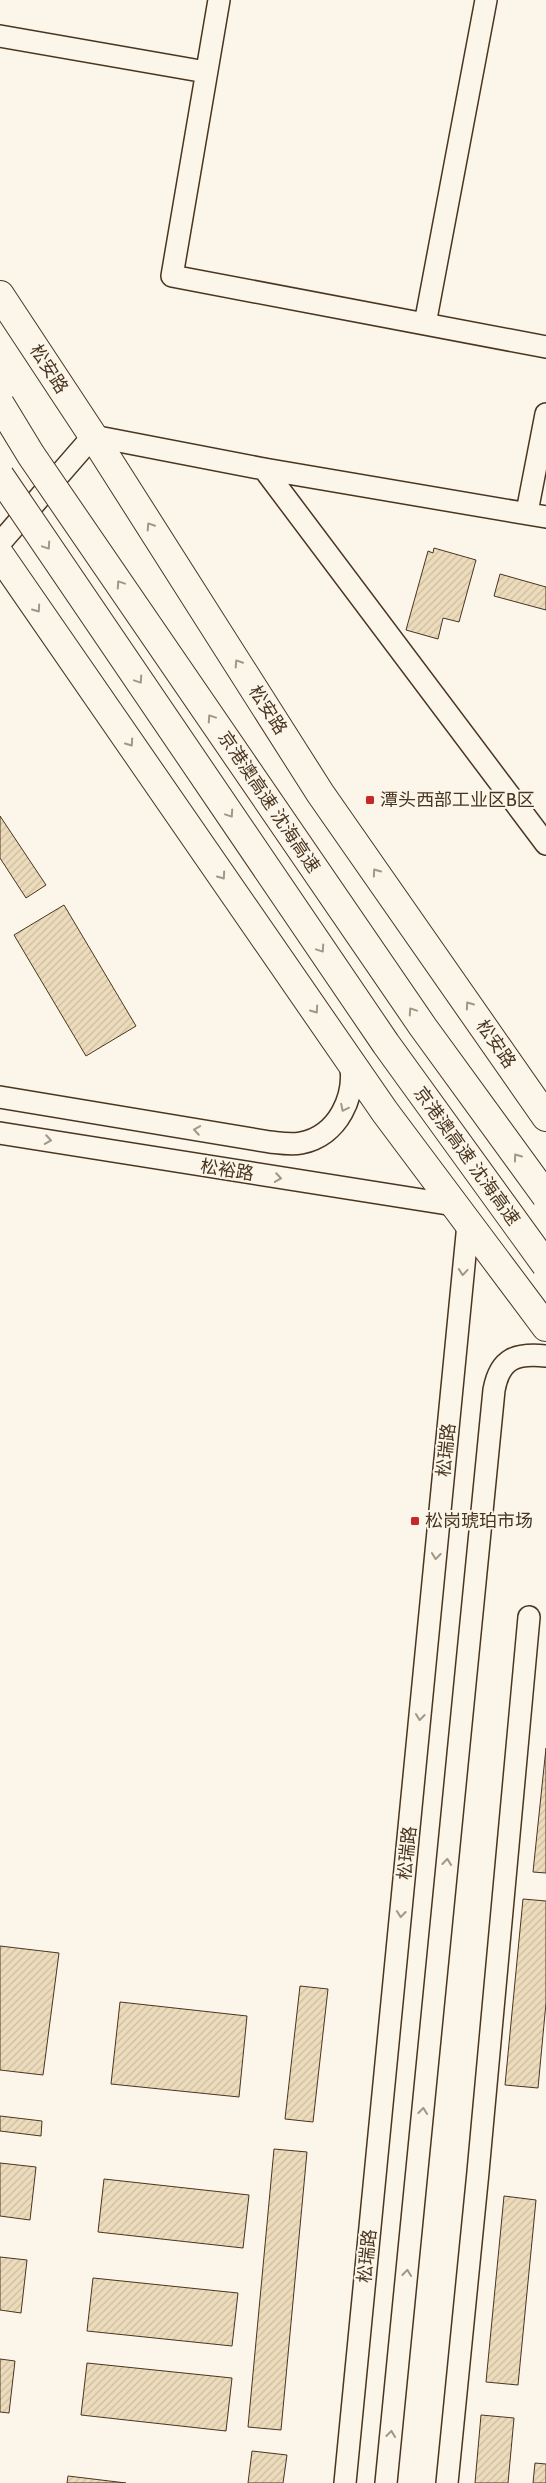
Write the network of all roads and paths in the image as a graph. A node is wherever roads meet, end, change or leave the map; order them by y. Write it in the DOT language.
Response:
graph roads {
  1 [pos="219,0"];
  2 [pos="486,0"];
  3 [pos="0,36"];
  4 [pos="206,72"];
  5 [pos="0,295"];
  6 [pos="425,324"];
  7 [pos="546,347"];
  8 [pos="0,404"];
  9 [pos="546,414"];
  10 [pos="93,436"];
  11 [pos="264,469"];
  12 [pos="0,476"];
  13 [pos="537,514"];
  14 [pos="0,543"];
  15 [pos="0,554"];
  16 [pos="546,844"];
  17 [pos="350,1061"];
  18 [pos="0,1097"];
  19 [pos="546,1117"];
  20 [pos="0,1132"];
  21 [pos="546,1196"];
  22 [pos="461,1214"];
  23 [pos="546,1265"];
  24 [pos="546,1327"];
  25 [pos="546,1356"];
  26 [pos="529,1617"];
  27 [pos="345,2483"];
  28 [pos="386,2483"];
  29 [pos="447,2483"];
  1 -- 4 [label="street"];
  2 -- 6 [label="street"];
  3 -- 4 [label="street"];
  4 -- 6 [label="street"];
  5 -- 10 [label="main road, 松安路"];
  6 -- 7 [label="street"];
  21 -- 8 [label="main road, 京港澳高速 沈海高速, one-way, bridge"];
  9 -- 13 [label="street"];
  10 -- 11 [label="street"];
  10 -- 14 [label="street"];
  19 -- 10 [label="main road, 松安路, one-way"];
  11 -- 13 [label="street"];
  11 -- 16 [label="street"];
  12 -- 23 [label="main road, 京港澳高速 沈海高速, one-way, bridge"];
  15 -- 17 [label="main road, one-way"];
  17 -- 18 [label="street, 松裕路, one-way"];
  17 -- 22 [label="main road"];
  20 -- 22 [label="street, 松裕路, one-way"];
  22 -- 24 [label="main road"];
  22 -- 27 [label="street, 松瑞路, one-way"];
  28 -- 25 [label="street, one-way"];
  26 -- 29 [label="street"];
}
